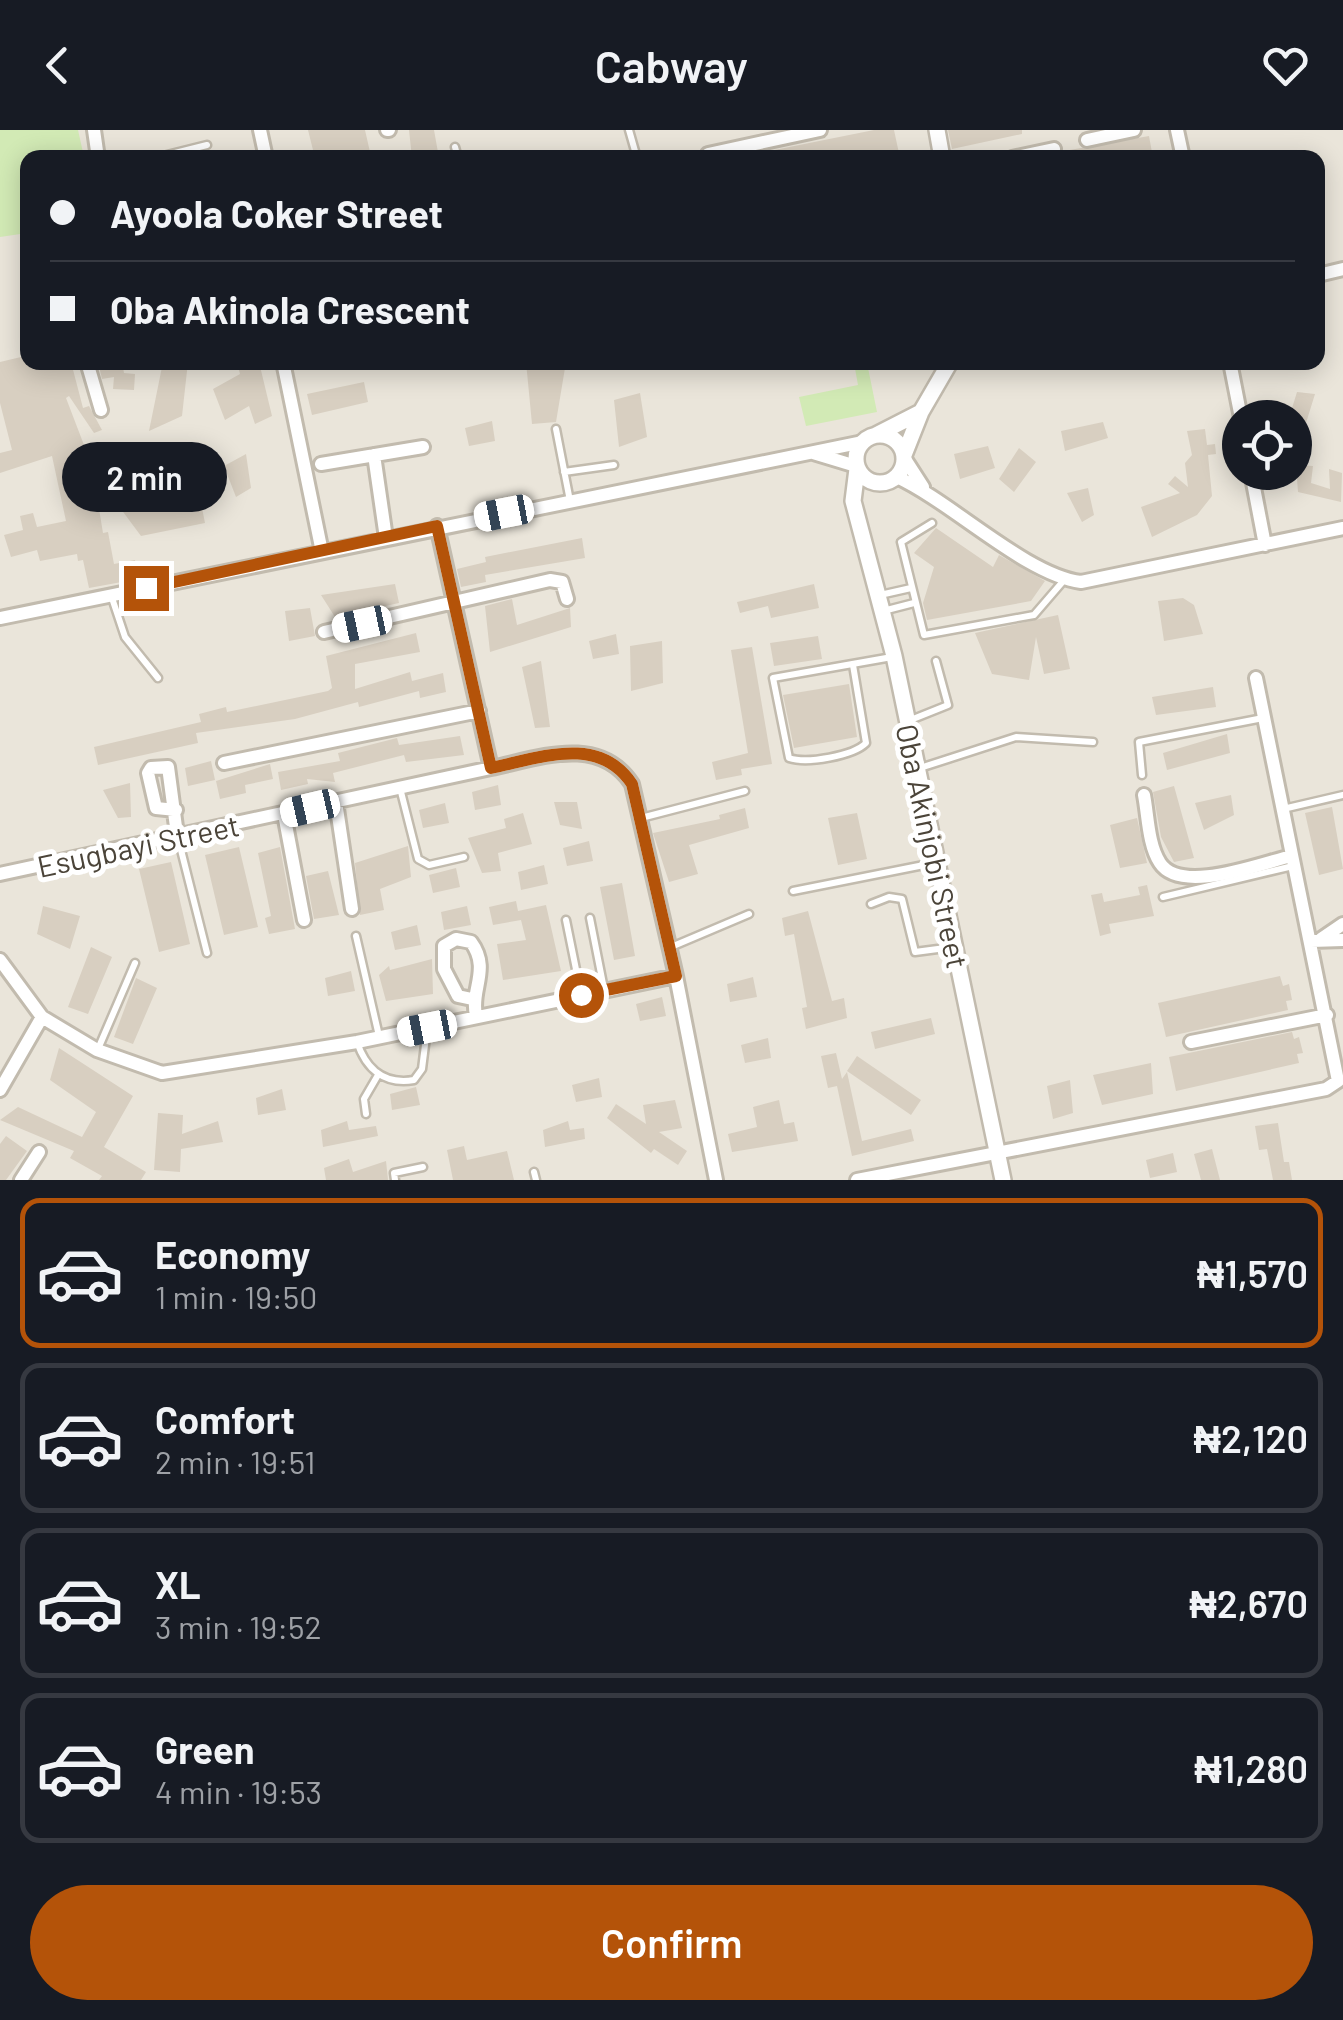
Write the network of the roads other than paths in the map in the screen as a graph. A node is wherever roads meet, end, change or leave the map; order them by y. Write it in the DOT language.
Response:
graph roads {
  1 [pos="820,130"];
  2 [pos="1134,130"];
  3 [pos="1086,140"];
  4 [pos="206,145"];
  5 [pos="455,146"];
  6 [pos="1054,149"];
  7 [pos="186,150"];
  8 [pos="456,150"];
  9 [pos="727,150"];
  10 [pos="1049,150"];
  11 [pos="89,370"];
  12 [pos="285,370"];
  13 [pos="945,370"];
  14 [pos="1232,370"];
  15 [pos="1237,400"];
  16 [pos="100,410"];
  17 [pos="921,412"];
  18 [pos="556,429"];
  19 [pos="868,439"];
  20 [pos="422,447"];
  21 [pos="810,452"];
  22 [pos="374,455"];
  23 [pos="904,457"];
  24 [pos="321,464"];
  25 [pos="614,464"];
  26 [pos="857,467"];
  27 [pos="564,472"];
  28 [pos="897,476"];
  29 [pos="876,483"];
  30 [pos="923,488"];
  31 [pos="1254,490"];
  32 [pos="570,500"];
  33 [pos="858,514"];
  34 [pos="932,523"];
  35 [pos="437,526"];
  36 [pos="1343,528"];
  37 [pos="386,538"];
  38 [pos="1265,545"];
  39 [pos="322,552"];
  40 [pos="1065,579"];
  41 [pos="911,588"];
  42 [pos="112,595"];
  43 [pos="567,599"];
  44 [pos="881,603"];
  45 [pos="914,603"];
  46 [pos="454,604"];
  47 [pos="2,619"];
  48 [pos="324,632"];
  49 [pos="894,656"];
  50 [pos="936,661"];
  51 [pos="853,665"];
  52 [pos="158,678"];
  53 [pos="1256,678"];
  54 [pos="479,711"];
  55 [pos="1263,718"];
  56 [pos="907,721"];
  57 [pos="1093,742"];
  58 [pos="224,763"];
  59 [pos="491,768"];
  60 [pos="916,769"];
  61 [pos="1142,775"];
  62 [pos="400,788"];
  63 [pos="745,791"];
  64 [pos="1343,794"];
  65 [pos="1144,795"];
  66 [pos="336,802"];
  67 [pos="1282,808"];
  68 [pos="176,810"];
  69 [pos="284,814"];
  70 [pos="640,818"];
  71 [pos="177,832"];
  72 [pos="464,857"];
  73 [pos="1294,861"];
  74 [pos="936,862"];
  75 [pos="0,874"];
  76 [pos="792,891"];
  77 [pos="1163,896"];
  78 [pos="871,904"];
  79 [pos="352,909"];
  80 [pos="749,914"];
  81 [pos="590,918"];
  82 [pos="304,920"];
  83 [pos="566,920"];
  84 [pos="1343,924"];
  85 [pos="356,936"];
  86 [pos="1316,940"];
  87 [pos="1343,940"];
  88 [pos="953,946"];
  89 [pos="670,947"];
  90 [pos="206,953"];
  91 [pos="0,960"];
  92 [pos="135,963"];
  93 [pos="676,976"];
  94 [pos="604,990"];
  95 [pos="581,995"];
  96 [pos="472,999"];
  97 [pos="1327,1015"];
  98 [pos="476,1016"];
  99 [pos="42,1017"];
  100 [pos="427,1028"];
  101 [pos="1337,1035"];
  102 [pos="380,1037"];
  103 [pos="357,1042"];
  104 [pos="1190,1042"];
  105 [pos="98,1050"];
  106 [pos="378,1075"];
  107 [pos="1338,1086"];
  108 [pos="0,1090"];
  109 [pos="366,1114"];
  110 [pos="996,1151"];
  111 [pos="39,1152"];
  112 [pos="423,1167"];
  113 [pos="21,1180"];
  114 [pos="395,1180"];
  115 [pos="716,1180"];
  116 [pos="857,1180"];
  117 [pos="1003,1180"];
  1 -- 9 [label="street"];
  2 -- 3 [label="street"];
  4 -- 7 [label="lane"];
  5 -- 8 [label="lane"];
  6 -- 10 [label="street"];
  11 -- 16 [label="street"];
  12 -- 39 [label="street"];
  13 -- 17 [label="street"];
  14 -- 15 [label="street"];
  17 -- 19 [label="street"];
  17 -- 23 [label="street"];
  18 -- 27 [label="lane"];
  19 -- 21 [label="street"];
  19 -- 23 [label="street"];
  19 -- 26 [label="street"];
  20 -- 22 [label="street"];
  21 -- 26 [label="street"];
  21 -- 32 [label="street"];
  22 -- 24 [label="street"];
  22 -- 37 [label="street"];
  23 -- 28 [label="street"];
  23 -- 30 [label="street"];
  25 -- 27 [label="lane"];
  26 -- 29 [label="street"];
  26 -- 33 [label="street, Oba Akinjobi Street"];
  27 -- 32 [label="lane"];
  28 -- 29 [label="street"];
  28 -- 30 [label="street"];
  29 -- 33 [label="street"];
  30 -- 40 [label="street"];
  31 -- 38 [label="street"];
  32 -- 35 [label="street"];
  33 -- 44 [label="street, Oba Akinjobi Street"];
  34 -- 41 [label="lane"];
  35 -- 37 [label="street"];
  35 -- 46 [label="street"];
  36 -- 38 [label="street"];
  37 -- 39 [label="street"];
  38 -- 40 [label="street"];
  39 -- 42 [label="street"];
  40 -- 45 [label="lane"];
  41 -- 44 [label="lane"];
  41 -- 45 [label="lane"];
  42 -- 47 [label="street"];
  42 -- 52 [label="lane"];
  43 -- 46 [label="street"];
  44 -- 45 [label="lane"];
  44 -- 49 [label="street, Oba Akinjobi Street"];
  46 -- 48 [label="street"];
  46 -- 54 [label="street"];
  49 -- 51 [label="lane"];
  49 -- 56 [label="street, Oba Akinjobi Street"];
  50 -- 56 [label="lane"];
  51 -- 51 [label="lane"];
  53 -- 55 [label="street"];
  54 -- 58 [label="street"];
  54 -- 59 [label="street"];
  55 -- 61 [label="lane"];
  55 -- 67 [label="street"];
  56 -- 60 [label="street, Oba Akinjobi Street"];
  57 -- 60 [label="lane"];
  59 -- 62 [label="street, Esugbayi Street"];
  59 -- 70 [label="street, Esugbayi Street"];
  60 -- 74 [label="street, Oba Akinjobi Street"];
  62 -- 66 [label="street, Esugbayi Street"];
  62 -- 72 [label="lane"];
  63 -- 70 [label="lane"];
  64 -- 67 [label="lane"];
  65 -- 73 [label="street"];
  66 -- 69 [label="street, Esugbayi Street"];
  66 -- 79 [label="street"];
  67 -- 73 [label="street"];
  68 -- 71 [label="street"];
  69 -- 71 [label="street, Esugbayi Street"];
  69 -- 82 [label="street"];
  70 -- 89 [label="street, Esugbayi Street"];
  71 -- 75 [label="street, Esugbayi Street"];
  71 -- 90 [label="lane"];
  73 -- 77 [label="lane"];
  73 -- 86 [label="street"];
  74 -- 76 [label="lane"];
  74 -- 88 [label="street, Oba Akinjobi Street"];
  78 -- 88 [label="lane"];
  80 -- 89 [label="lane"];
  81 -- 94 [label="lane"];
  83 -- 95 [label="lane"];
  84 -- 86 [label="street"];
  85 -- 102 [label="lane"];
  86 -- 87 [label="street"];
  86 -- 97 [label="street"];
  88 -- 110 [label="street, Oba Akinjobi Street"];
  89 -- 93 [label="street, Esugbayi Street"];
  91 -- 99 [label="street"];
  92 -- 105 [label="lane"];
  93 -- 94 [label="street"];
  93 -- 115 [label="street, Esugbayi Street"];
  94 -- 95 [label="street"];
  95 -- 98 [label="street"];
  96 -- 96 [label="street"];
  96 -- 98 [label="street"];
  97 -- 101 [label="street"];
  97 -- 104 [label="street"];
  98 -- 100 [label="street"];
  99 -- 105 [label="street"];
  99 -- 108 [label="street"];
  100 -- 102 [label="street"];
  100 -- 106 [label="lane"];
  101 -- 107 [label="street"];
  102 -- 103 [label="street"];
  103 -- 105 [label="street"];
  103 -- 106 [label="lane"];
  106 -- 109 [label="lane"];
  107 -- 110 [label="street"];
  110 -- 116 [label="street"];
  110 -- 117 [label="street, Oba Akinjobi Street"];
  111 -- 113 [label="street"];
  112 -- 114 [label="lane"];
}
